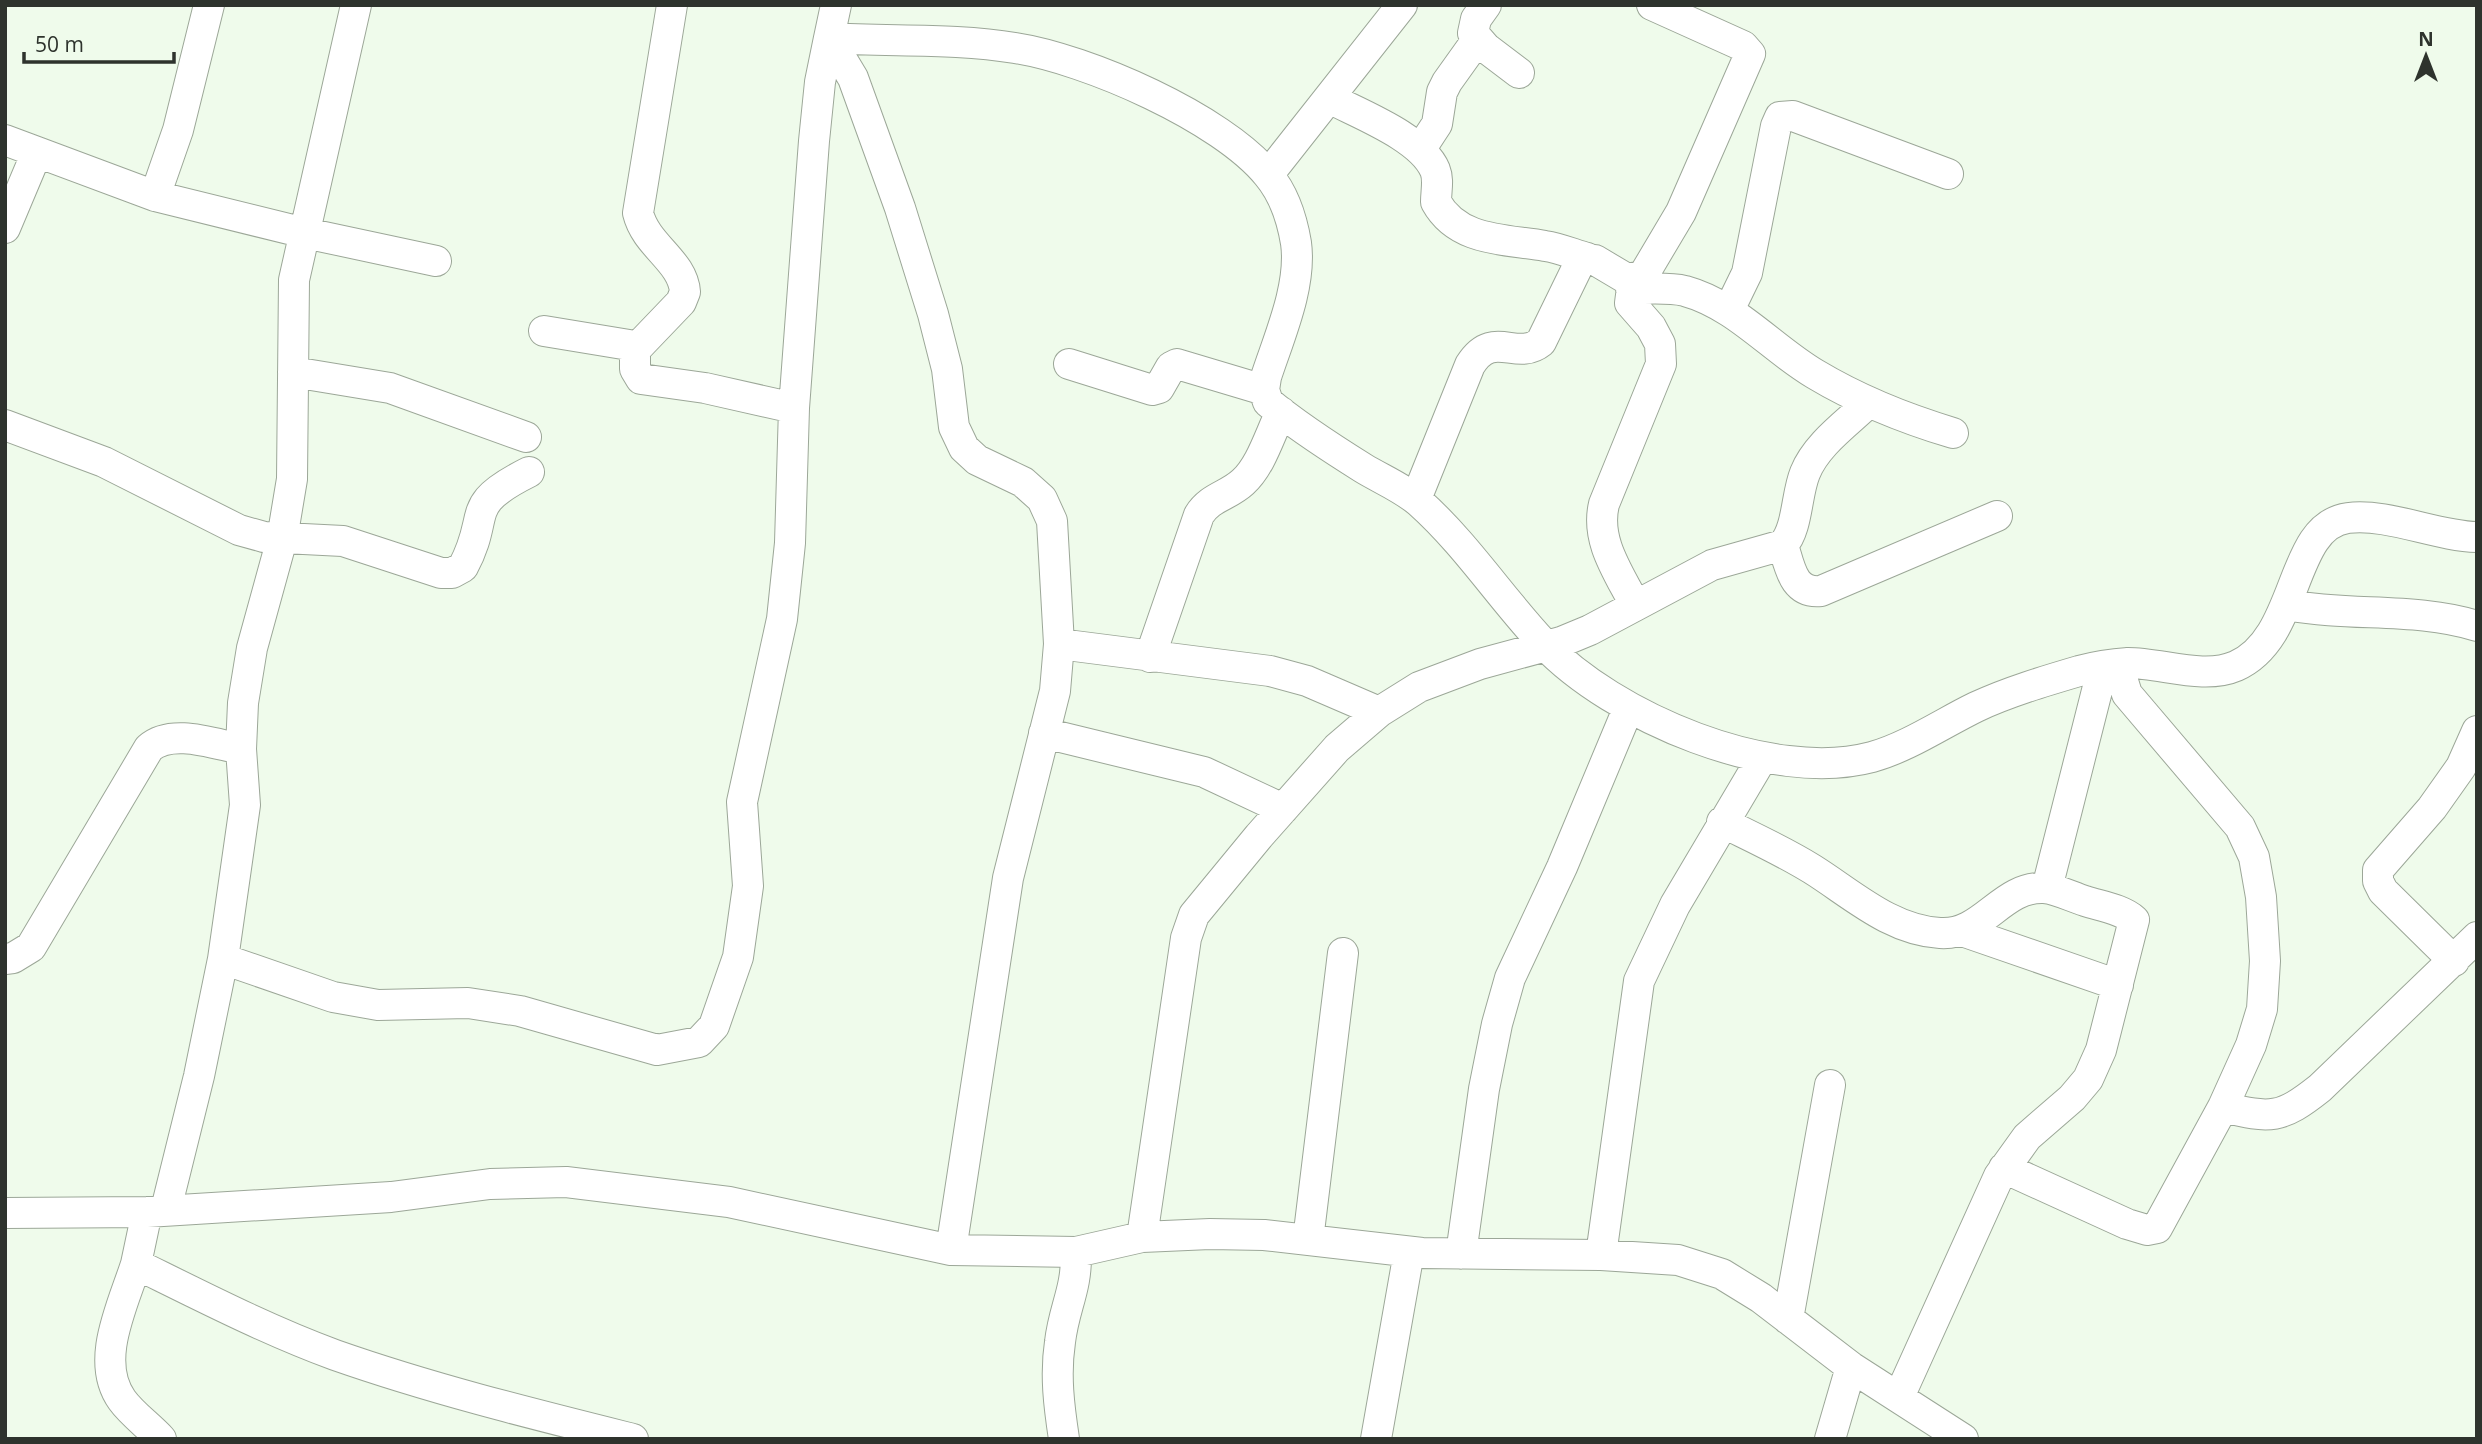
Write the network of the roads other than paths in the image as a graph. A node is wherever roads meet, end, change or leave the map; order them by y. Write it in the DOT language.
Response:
graph roads {
  1 [pos="209,5"];
  2 [pos="356,5"];
  3 [pos="672,5"];
  4 [pos="836,5"];
  5 [pos="1402,5"];
  6 [pos="1486,5"];
  7 [pos="1652,5"];
  8 [pos="830,38"];
  9 [pos="1477,40"];
  10 [pos="1519,73"];
  11 [pos="1329,98"];
  12 [pos="5,140"];
  13 [pos="1420,150"];
  14 [pos="37,152"];
  15 [pos="1948,174"];
  16 [pos="1268,175"];
  17 [pos="155,195"];
  18 [pos="5,228"];
  19 [pos="305,233"];
  20 [pos="1587,258"];
  21 [pos="436,261"];
  22 [pos="1632,284"];
  23 [pos="1729,310"];
  24 [pos="544,331"];
  25 [pos="635,350"];
  26 [pos="1069,364"];
  27 [pos="293,372"];
  28 [pos="1273,401"];
  29 [pos="1867,404"];
  30 [pos="794,408"];
  31 [pos="7,433"];
  32 [pos="1953,433"];
  33 [pos="526,437"];
  34 [pos="529,472"];
  35 [pos="1416,499"];
  36 [pos="1997,516"];
  37 [pos="2477,537"];
  38 [pos="282,539"];
  39 [pos="1783,545"];
  40 [pos="1634,605"];
  41 [pos="2288,605"];
  42 [pos="2477,626"];
  43 [pos="1059,644"];
  44 [pos="1545,646"];
  45 [pos="1150,657"];
  46 [pos="2115,665"];
  47 [pos="1628,709"];
  48 [pos="1379,712"];
  49 [pos="2477,732"];
  50 [pos="1044,733"];
  51 [pos="241,749"];
  52 [pos="1762,758"];
  53 [pos="1283,809"];
  54 [pos="1722,822"];
  55 [pos="2047,888"];
  56 [pos="1962,931"];
  57 [pos="2477,937"];
  58 [pos="1343,953"];
  59 [pos="5,959"];
  60 [pos="223,959"];
  61 [pos="2454,961"];
  62 [pos="2118,985"];
  63 [pos="1830,1085"];
  64 [pos="2223,1107"];
  65 [pos="2004,1168"];
  66 [pos="157,1211"];
  67 [pos="5,1213"];
  68 [pos="1142,1237"];
  69 [pos="1308,1240"];
  70 [pos="951,1250"];
  71 [pos="1076,1252"];
  72 [pos="1409,1252"];
  73 [pos="1461,1254"];
  74 [pos="1601,1255"];
  75 [pos="136,1264"];
  76 [pos="1788,1319"];
  77 [pos="1851,1367"];
  78 [pos="1899,1397"];
  79 [pos="146,1432"];
  80 [pos="1948,1434"];
  81 [pos="633,1439"];
  82 [pos="1065,1439"];
  83 [pos="1376,1439"];
  84 [pos="1830,1439"];
  1 -- 17 [label="street"];
  2 -- 19 [label="street"];
  3 -- 25 [label="street"];
  4 -- 8 [label="street"];
  5 -- 11 [label="street"];
  6 -- 9 [label="street"];
  7 -- 22 [label="street"];
  8 -- 16 [label="street"];
  8 -- 30 [label="street"];
  8 -- 43 [label="street"];
  9 -- 10 [label="street"];
  9 -- 13 [label="street"];
  11 -- 13 [label="street"];
  11 -- 16 [label="street"];
  12 -- 14 [label="street"];
  13 -- 20 [label="street"];
  14 -- 17 [label="street"];
  14 -- 18 [label="street"];
  15 -- 23 [label="street"];
  16 -- 28 [label="street"];
  17 -- 19 [label="street"];
  19 -- 21 [label="street"];
  19 -- 27 [label="street"];
  20 -- 22 [label="street"];
  20 -- 35 [label="street"];
  22 -- 23 [label="street"];
  22 -- 40 [label="street"];
  23 -- 29 [label="street"];
  24 -- 25 [label="street"];
  25 -- 30 [label="street"];
  26 -- 28 [label="street"];
  27 -- 33 [label="street"];
  27 -- 38 [label="street"];
  28 -- 35 [label="street"];
  28 -- 45 [label="street"];
  29 -- 32 [label="street"];
  29 -- 39 [label="street"];
  30 -- 60 [label="street"];
  31 -- 38 [label="street"];
  34 -- 38 [label="street"];
  35 -- 44 [label="street"];
  36 -- 39 [label="street"];
  37 -- 41 [label="street"];
  38 -- 51 [label="street"];
  39 -- 40 [label="street"];
  40 -- 44 [label="street"];
  41 -- 42 [label="street"];
  41 -- 46 [label="street"];
  43 -- 45 [label="street"];
  43 -- 50 [label="street"];
  44 -- 47 [label="street"];
  44 -- 48 [label="street"];
  45 -- 48 [label="street"];
  46 -- 52 [label="street"];
  46 -- 55 [label="street"];
  46 -- 64 [label="street"];
  47 -- 52 [label="street"];
  47 -- 73 [label="street"];
  48 -- 53 [label="street"];
  49 -- 61 [label="street"];
  50 -- 53 [label="street"];
  50 -- 70 [label="street"];
  51 -- 59 [label="street"];
  51 -- 60 [label="street"];
  52 -- 54 [label="street"];
  53 -- 68 [label="street"];
  54 -- 56 [label="street"];
  54 -- 74 [label="street"];
  55 -- 56 [label="street"];
  55 -- 62 [label="street"];
  56 -- 62 [label="street"];
  57 -- 61 [label="street"];
  58 -- 69 [label="street"];
  60 -- 66 [label="street"];
  61 -- 64 [label="street"];
  62 -- 65 [label="street"];
  63 -- 76 [label="street"];
  64 -- 65 [label="street"];
  65 -- 78 [label="street"];
  66 -- 67 [label="street"];
  66 -- 70 [label="street"];
  66 -- 75 [label="street"];
  68 -- 69 [label="street"];
  68 -- 71 [label="street"];
  69 -- 72 [label="street"];
  70 -- 71 [label="street"];
  71 -- 82 [label="street"];
  72 -- 73 [label="street"];
  72 -- 83 [label="street"];
  73 -- 74 [label="street"];
  74 -- 76 [label="street"];
  75 -- 79 [label="street"];
  75 -- 81 [label="street"];
  76 -- 77 [label="street"];
  77 -- 78 [label="street"];
  77 -- 84 [label="street"];
  78 -- 80 [label="street"];
}
